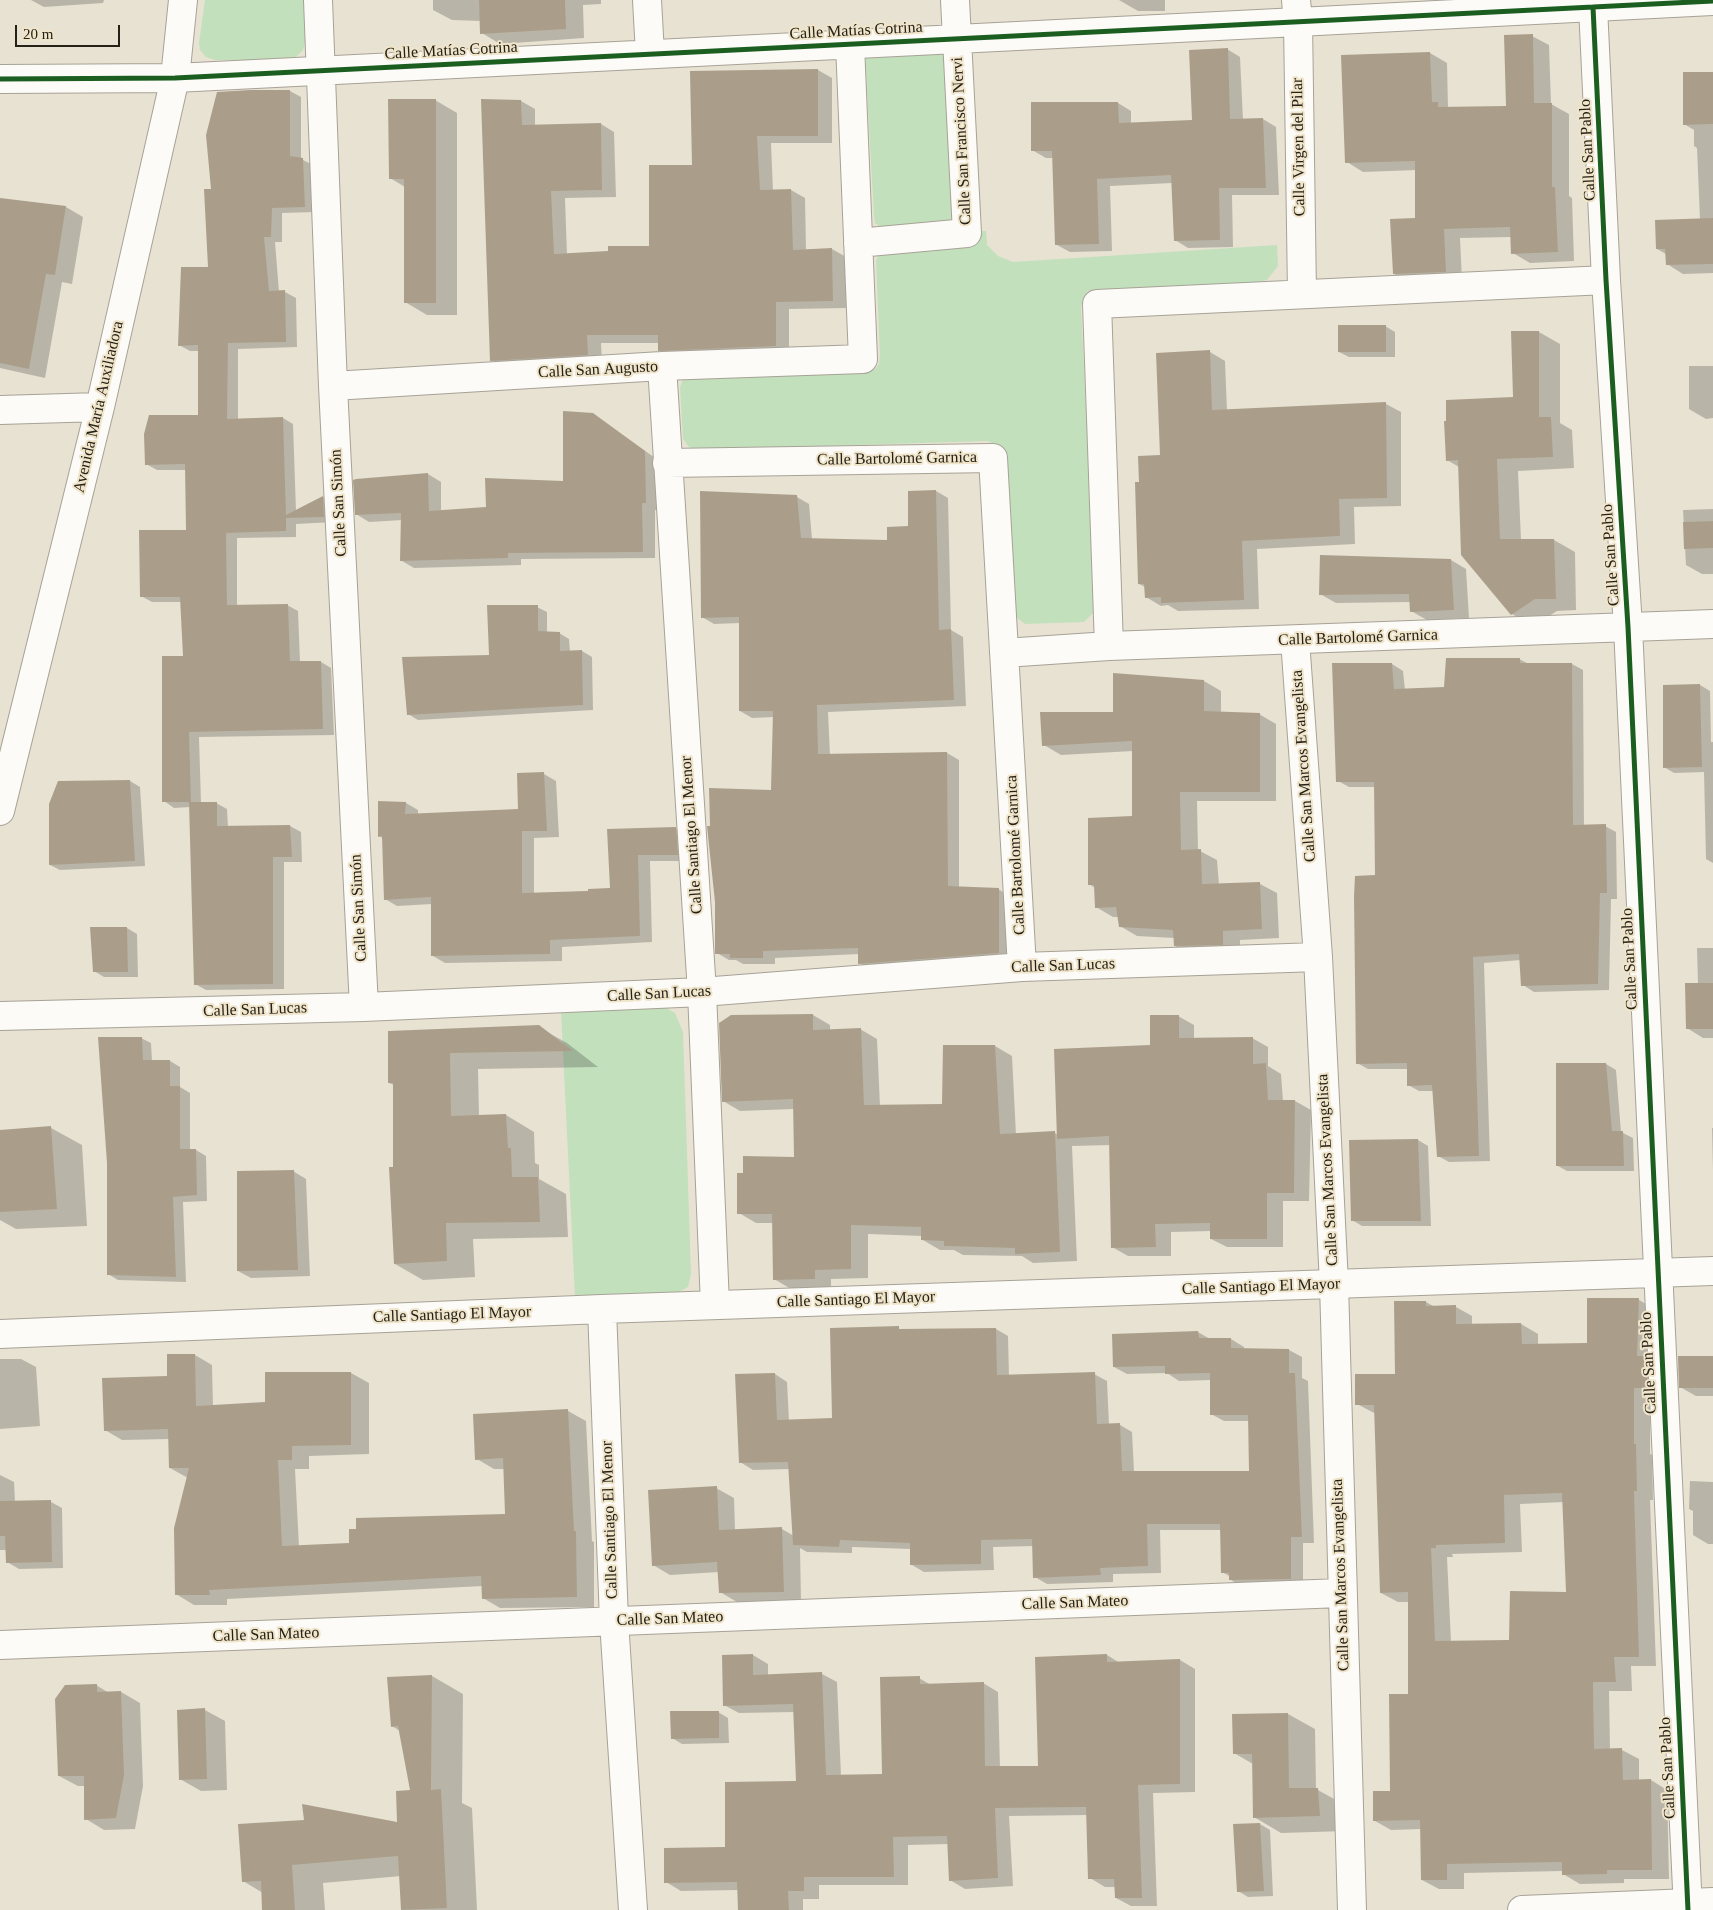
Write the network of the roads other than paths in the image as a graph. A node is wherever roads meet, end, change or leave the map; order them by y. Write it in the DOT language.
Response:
graph roads {
  1 [pos="183,0"];
  2 [pos="318,0"];
  3 [pos="647,0"];
  4 [pos="955,0"];
  5 [pos="1713,1"];
  6 [pos="1593,7"];
  7 [pos="1297,11"];
  8 [pos="957,38"];
  9 [pos="850,44"];
  10 [pos="650,54"];
  11 [pos="321,70"];
  12 [pos="175,78"];
  13 [pos="0,79"];
  14 [pos="858,243"];
  15 [pos="1606,280"];
  16 [pos="1302,294"];
  17 [pos="662,366"];
  18 [pos="333,386"];
  19 [pos="100,407"];
  20 [pos="0,410"];
  21 [pos="667,463"];
  22 [pos="1713,624"];
  23 [pos="1628,628"];
  24 [pos="1295,640"];
  25 [pos="1109,646"];
  26 [pos="1004,653"];
  27 [pos="0,811"];
  28 [pos="1318,957"];
  29 [pos="1022,967"];
  30 [pos="702,992"];
  31 [pos="364,1007"];
  32 [pos="0,1016"];
  33 [pos="1713,1271"];
  34 [pos="1657,1274"];
  35 [pos="1334,1284"];
  36 [pos="715,1305"];
  37 [pos="602,1309"];
  38 [pos="0,1334"];
  39 [pos="1341,1593"];
  40 [pos="614,1621"];
  41 [pos="0,1645"];
  42 [pos="1696,1905"];
  43 [pos="633,1910"];
  44 [pos="1352,1910"];
  45 [pos="1522,1910"];
  1 -- 12 [label="street, Avenida María Auxiliadora"];
  2 -- 11 [label="street, Calle San Simón"];
  3 -- 10 [label="street"];
  4 -- 8 [label="street, Calle San Francisco Nervi"];
  5 -- 6 [label="street, Calle Matías Cotrina"];
  6 -- 7 [label="street, Calle Matías Cotrina"];
  6 -- 15 [label="street, Calle San Pablo"];
  7 -- 8 [label="street, Calle Matías Cotrina"];
  7 -- 16 [label="street, Calle Virgen del Pilar"];
  8 -- 9 [label="street, Calle Matías Cotrina"];
  8 -- 14 [label="street, Calle San Francisco Nervi"];
  9 -- 10 [label="street, Calle Matías Cotrina"];
  9 -- 14 [label="street"];
  10 -- 11 [label="street, Calle Matías Cotrina"];
  11 -- 12 [label="street, Calle Matías Cotrina"];
  11 -- 18 [label="street, Calle San Simón"];
  12 -- 13 [label="street, Calle Matías Cotrina"];
  12 -- 19 [label="street, Avenida María Auxiliadora"];
  14 -- 17 [label="street, Calle San Augusto"];
  15 -- 16 [label="street"];
  15 -- 23 [label="street, Calle San Pablo"];
  16 -- 25 [label="street"];
  17 -- 18 [label="street, Calle San Augusto"];
  17 -- 21 [label="street, Calle Santiago El Menor"];
  18 -- 31 [label="street, Calle San Simón"];
  19 -- 20 [label="street"];
  19 -- 27 [label="street, Avenida María Auxiliadora"];
  21 -- 26 [label="street, Calle Bartolomé Garnica"];
  21 -- 30 [label="street, Calle Santiago El Menor"];
  22 -- 23 [label="street, Calle Bartolomé Garnica"];
  23 -- 24 [label="street, Calle Bartolomé Garnica"];
  23 -- 34 [label="street, Calle San Pablo"];
  24 -- 25 [label="street, Calle Bartolomé Garnica"];
  24 -- 28 [label="street, Calle San Marcos Evangelista"];
  25 -- 26 [label="street, Calle Bartolomé Garnica"];
  26 -- 29 [label="street, Calle Bartolomé Garnica"];
  28 -- 29 [label="street, Calle San Lucas"];
  28 -- 35 [label="street, Calle San Marcos Evangelista"];
  29 -- 30 [label="street, Calle San Lucas"];
  30 -- 31 [label="street, Calle San Lucas"];
  30 -- 36 [label="street, Calle Santiago El Menor"];
  31 -- 32 [label="street, Calle San Lucas"];
  33 -- 34 [label="street, Calle Santiago El Mayor"];
  34 -- 35 [label="street, Calle Santiago El Mayor"];
  34 -- 42 [label="street, Calle San Pablo"];
  35 -- 36 [label="street, Calle Santiago El Mayor"];
  35 -- 39 [label="street, Calle San Marcos Evangelista"];
  36 -- 37 [label="street, Calle Santiago El Mayor"];
  37 -- 38 [label="street, Calle Santiago El Mayor"];
  37 -- 40 [label="street, Calle Santiago El Menor"];
  39 -- 40 [label="street, Calle San Mateo"];
  39 -- 44 [label="street, Calle San Marcos Evangelista"];
  40 -- 41 [label="street, Calle San Mateo"];
  40 -- 43 [label="street, Calle Santiago El Menor"];
  42 -- 45 [label="street"];
}
